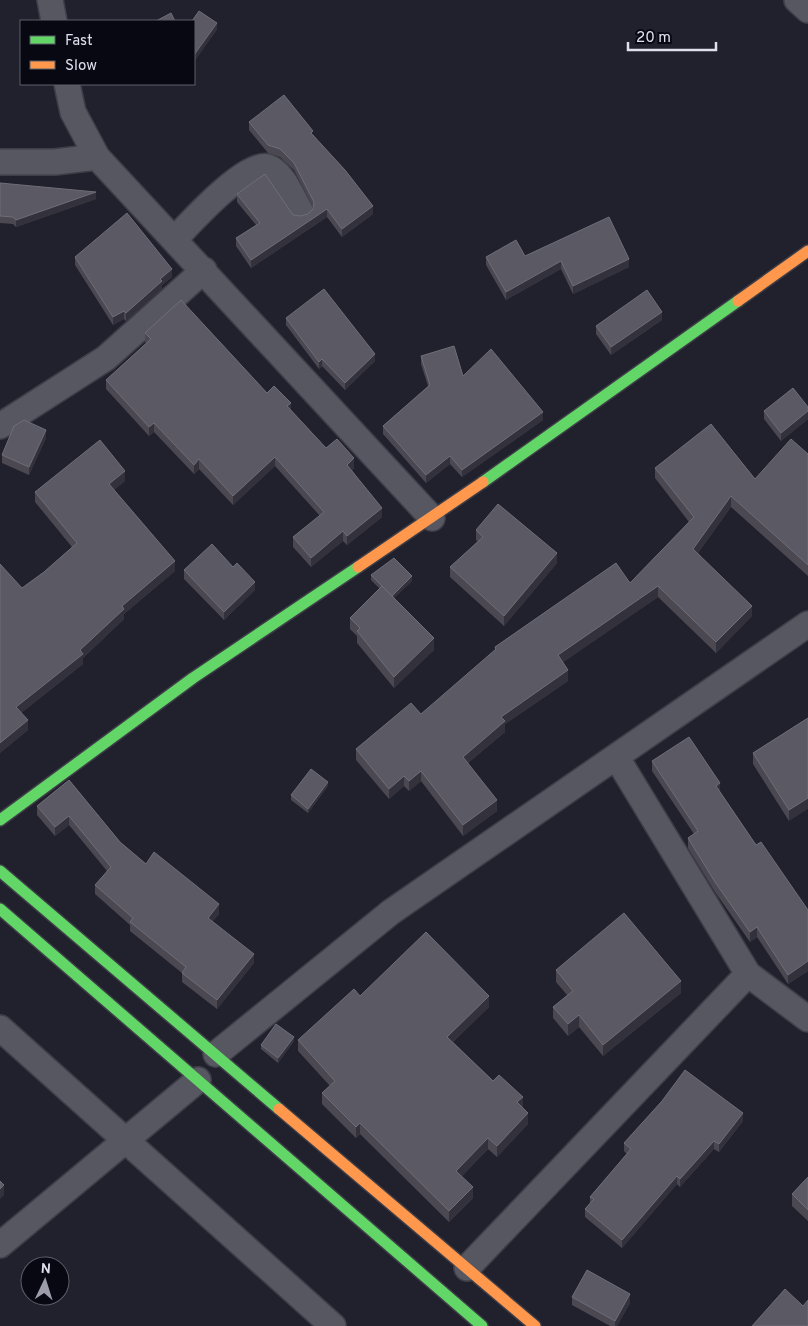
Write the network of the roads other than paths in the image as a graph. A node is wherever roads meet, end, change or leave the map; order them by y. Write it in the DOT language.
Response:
graph roads {
  1 [pos="50,0"];
  2 [pos="797,0"];
  3 [pos="808,10"];
  4 [pos="54,20"];
  5 [pos="67,85"];
  6 [pos="97,157"];
  7 [pos="0,162"];
  8 [pos="300,210"];
  9 [pos="174,239"];
  10 [pos="808,251"];
  11 [pos="204,270"];
  12 [pos="0,426"];
  13 [pos="432,518"];
  14 [pos="808,624"];
  15 [pos="618,758"];
  16 [pos="0,820"];
  17 [pos="0,871"];
  18 [pos="0,909"];
  19 [pos="748,974"];
  20 [pos="804,1008"];
  21 [pos="0,1028"];
  22 [pos="216,1054"];
  23 [pos="198,1080"];
  24 [pos="124,1140"];
  25 [pos="0,1245"];
  26 [pos="467,1268"];
  27 [pos="333,1326"];
  28 [pos="482,1326"];
  29 [pos="535,1326"];
  1 -- 4 [label="street"];
  2 -- 3 [label="street"];
  5 -- 6 [label="street"];
  6 -- 7 [label="street"];
  6 -- 9 [label="street"];
  8 -- 9 [label="street"];
  9 -- 11 [label="street"];
  10 -- 13 [label="main road"];
  11 -- 12 [label="street"];
  11 -- 13 [label="street"];
  13 -- 16 [label="main road"];
  14 -- 15 [label="street"];
  15 -- 19 [label="street"];
  15 -- 22 [label="street"];
  17 -- 22 [label="main road"];
  18 -- 23 [label="main road"];
  19 -- 20 [label="street"];
  19 -- 26 [label="street"];
  21 -- 24 [label="street"];
  22 -- 26 [label="main road"];
  23 -- 24 [label="street"];
  23 -- 28 [label="main road"];
  24 -- 25 [label="street"];
  24 -- 27 [label="street"];
  26 -- 29 [label="main road"];
}
